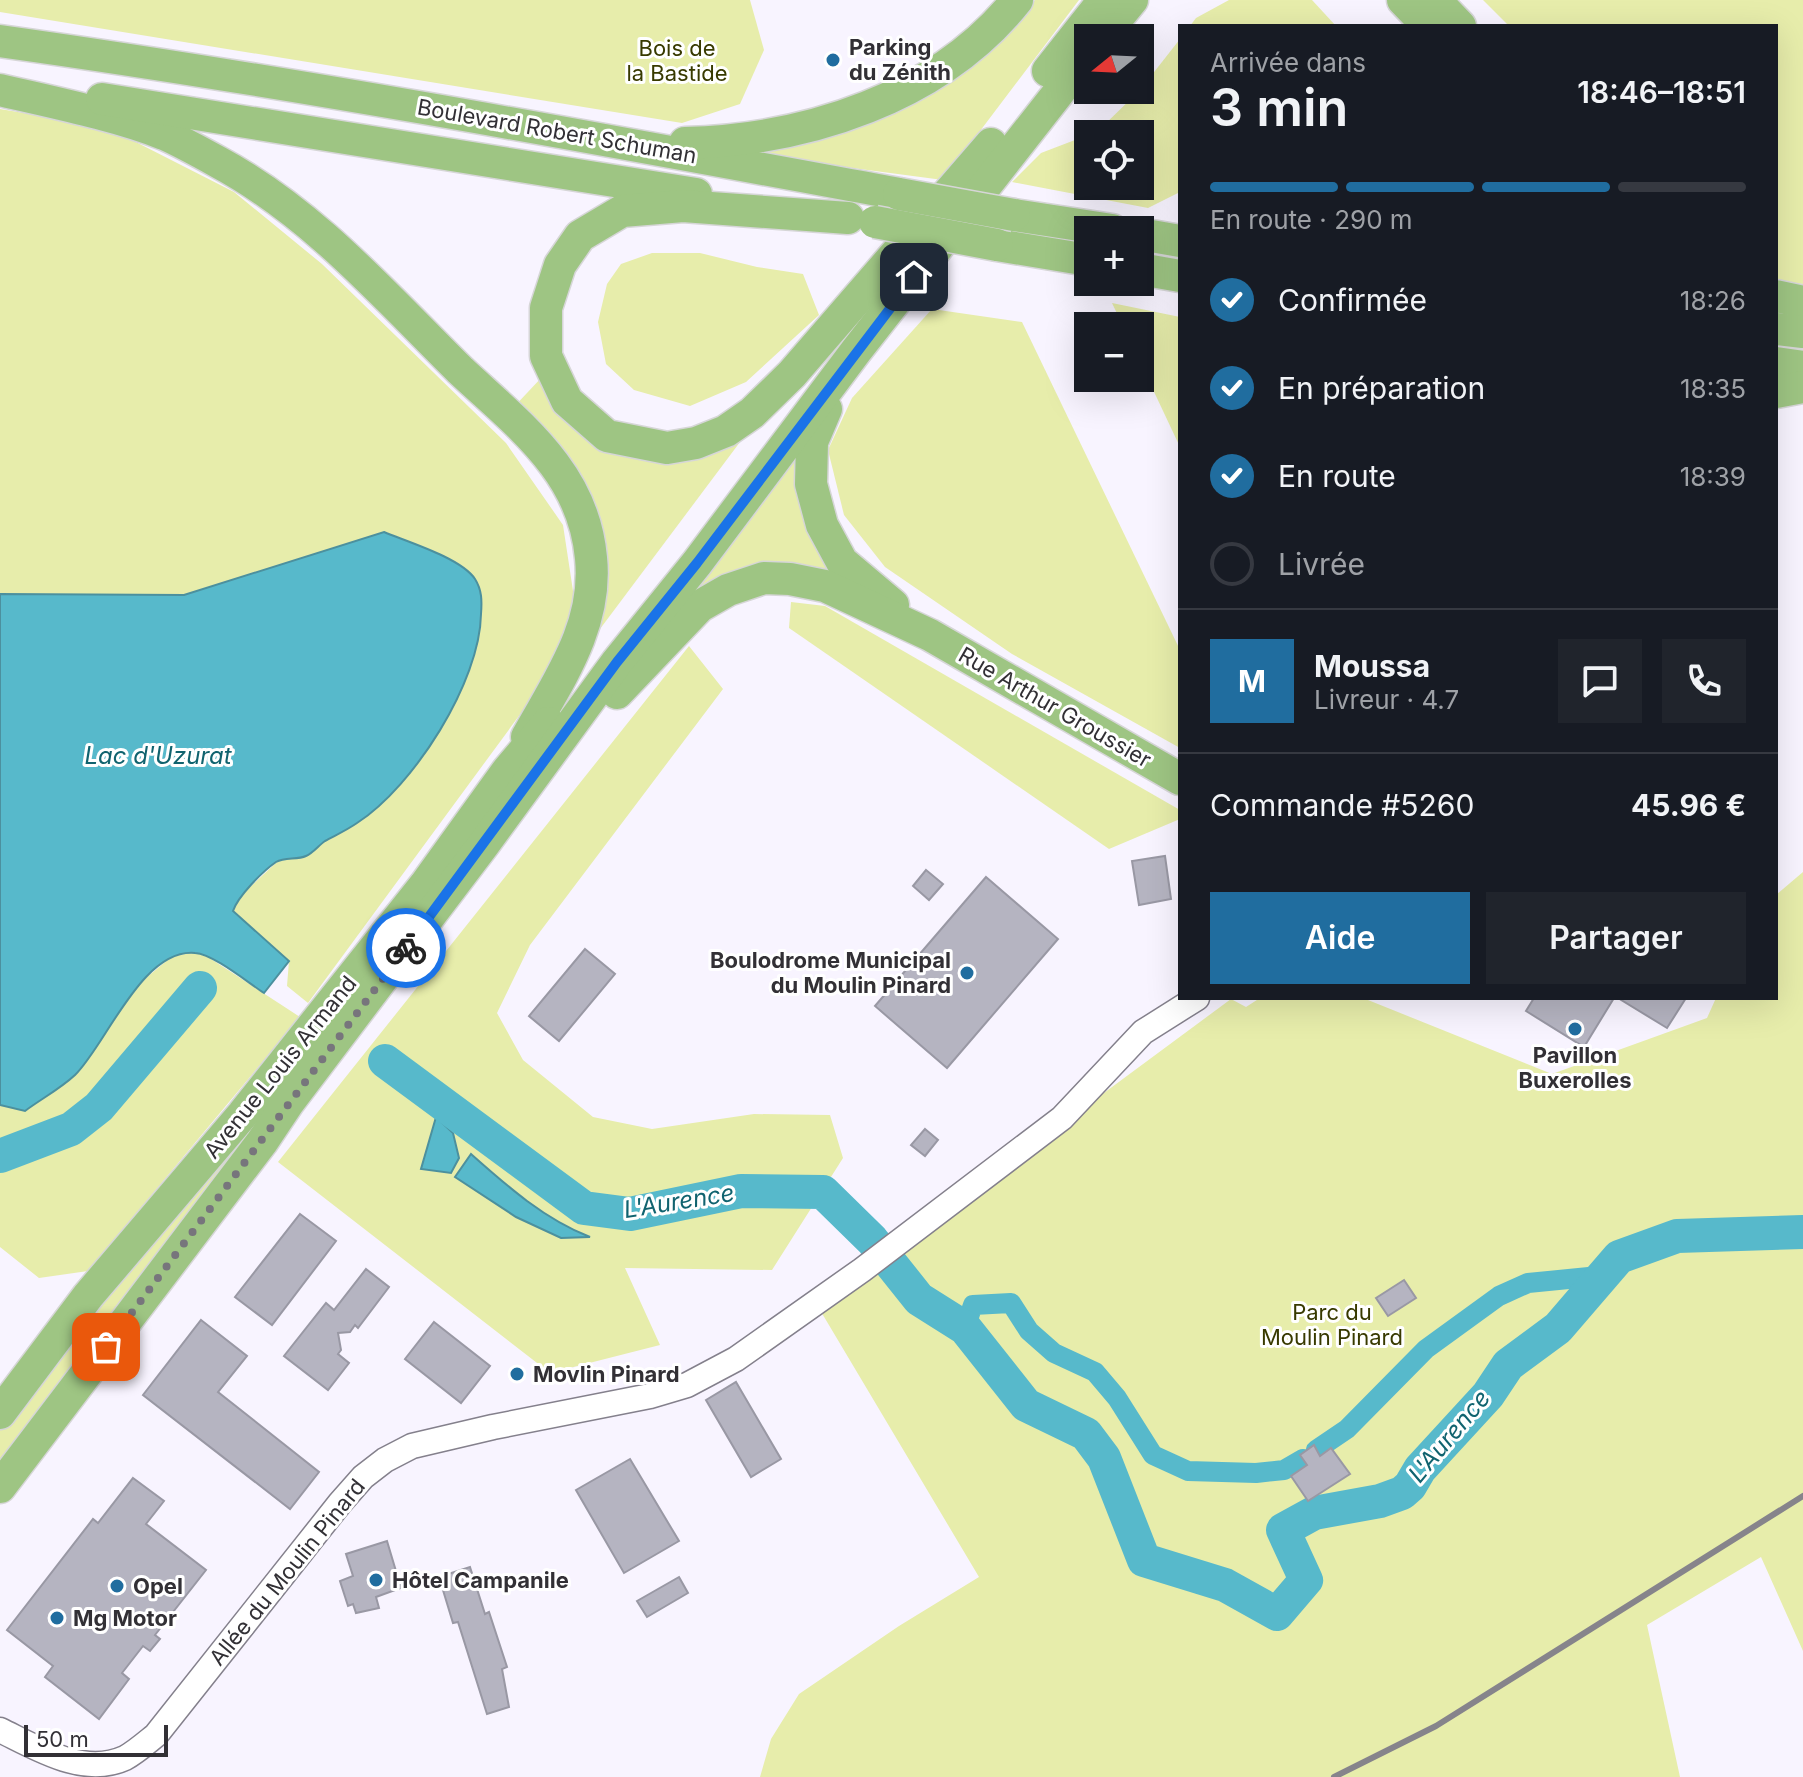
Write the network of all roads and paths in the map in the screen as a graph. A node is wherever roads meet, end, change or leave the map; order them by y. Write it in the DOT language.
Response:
graph roads {
  1 [pos="1017,0"];
  2 [pos="1104,0"];
  3 [pos="1132,0"];
  4 [pos="1403,0"];
  5 [pos="1435,0"];
  6 [pos="1112,24"];
  7 [pos="1426,24"];
  8 [pos="1458,24"];
  9 [pos="0,41"];
  10 [pos="1074,73"];
  11 [pos="0,82"];
  12 [pos="0,90"];
  13 [pos="534,126"];
  14 [pos="991,144"];
  15 [pos="862,220"];
  16 [pos="1074,224"];
  17 [pos="1154,236"];
  18 [pos="1178,241"];
  19 [pos="1074,258"];
  20 [pos="1154,271"];
  21 [pos="1178,276"];
  22 [pos="1778,296"];
  23 [pos="1803,302"];
  24 [pos="1778,329"];
  25 [pos="1803,332"];
  26 [pos="856,351"];
  27 [pos="1778,363"];
  28 [pos="1803,367"];
  29 [pos="1803,387"];
  30 [pos="1778,392"];
  31 [pos="930,635"];
  32 [pos="508,770"];
  33 [pos="1178,778"];
  34 [pos="484,844"];
  35 [pos="1194,1000"];
  36 [pos="0,1413"];
  37 [pos="6,1479"];
  38 [pos="0,1506"];
  39 [pos="0,1730"];
  1 -- 13 [label="main road"];
  2 -- 14 [label="main road"];
  3 -- 6 [label="main road"];
  4 -- 7 [label="main road"];
  5 -- 8 [label="main road"];
  9 -- 13 [label="main road, Boulevard Robert Schuman"];
  10 -- 26 [label="main road"];
  11 -- 15 [label="main road, Boulevard Robert Schuman"];
  12 -- 32 [label="main road"];
  13 -- 16 [label="main road, Boulevard Robert Schuman, bridge"];
  14 -- 15 [label="main road"];
  14 -- 32 [label="main road, Avenue Louis Armand"];
  15 -- 19 [label="main road, Boulevard Robert Schuman, bridge"];
  17 -- 18 [label="main road"];
  20 -- 21 [label="main road"];
  22 -- 23 [label="main road"];
  24 -- 25 [label="main road"];
  26 -- 31 [label="main road"];
  26 -- 34 [label="main road, Avenue Louis Armand"];
  27 -- 28 [label="main road"];
  29 -- 30 [label="main road"];
  31 -- 33 [label="main road, Rue Arthur Groussier"];
  31 -- 34 [label="main road"];
  32 -- 36 [label="main road, Avenue Louis Armand"];
  34 -- 37 [label="main road, Avenue Louis Armand"];
  35 -- 39 [label="street, Allée du Moulin Pinard"];
  37 -- 38 [label="street"];
}
